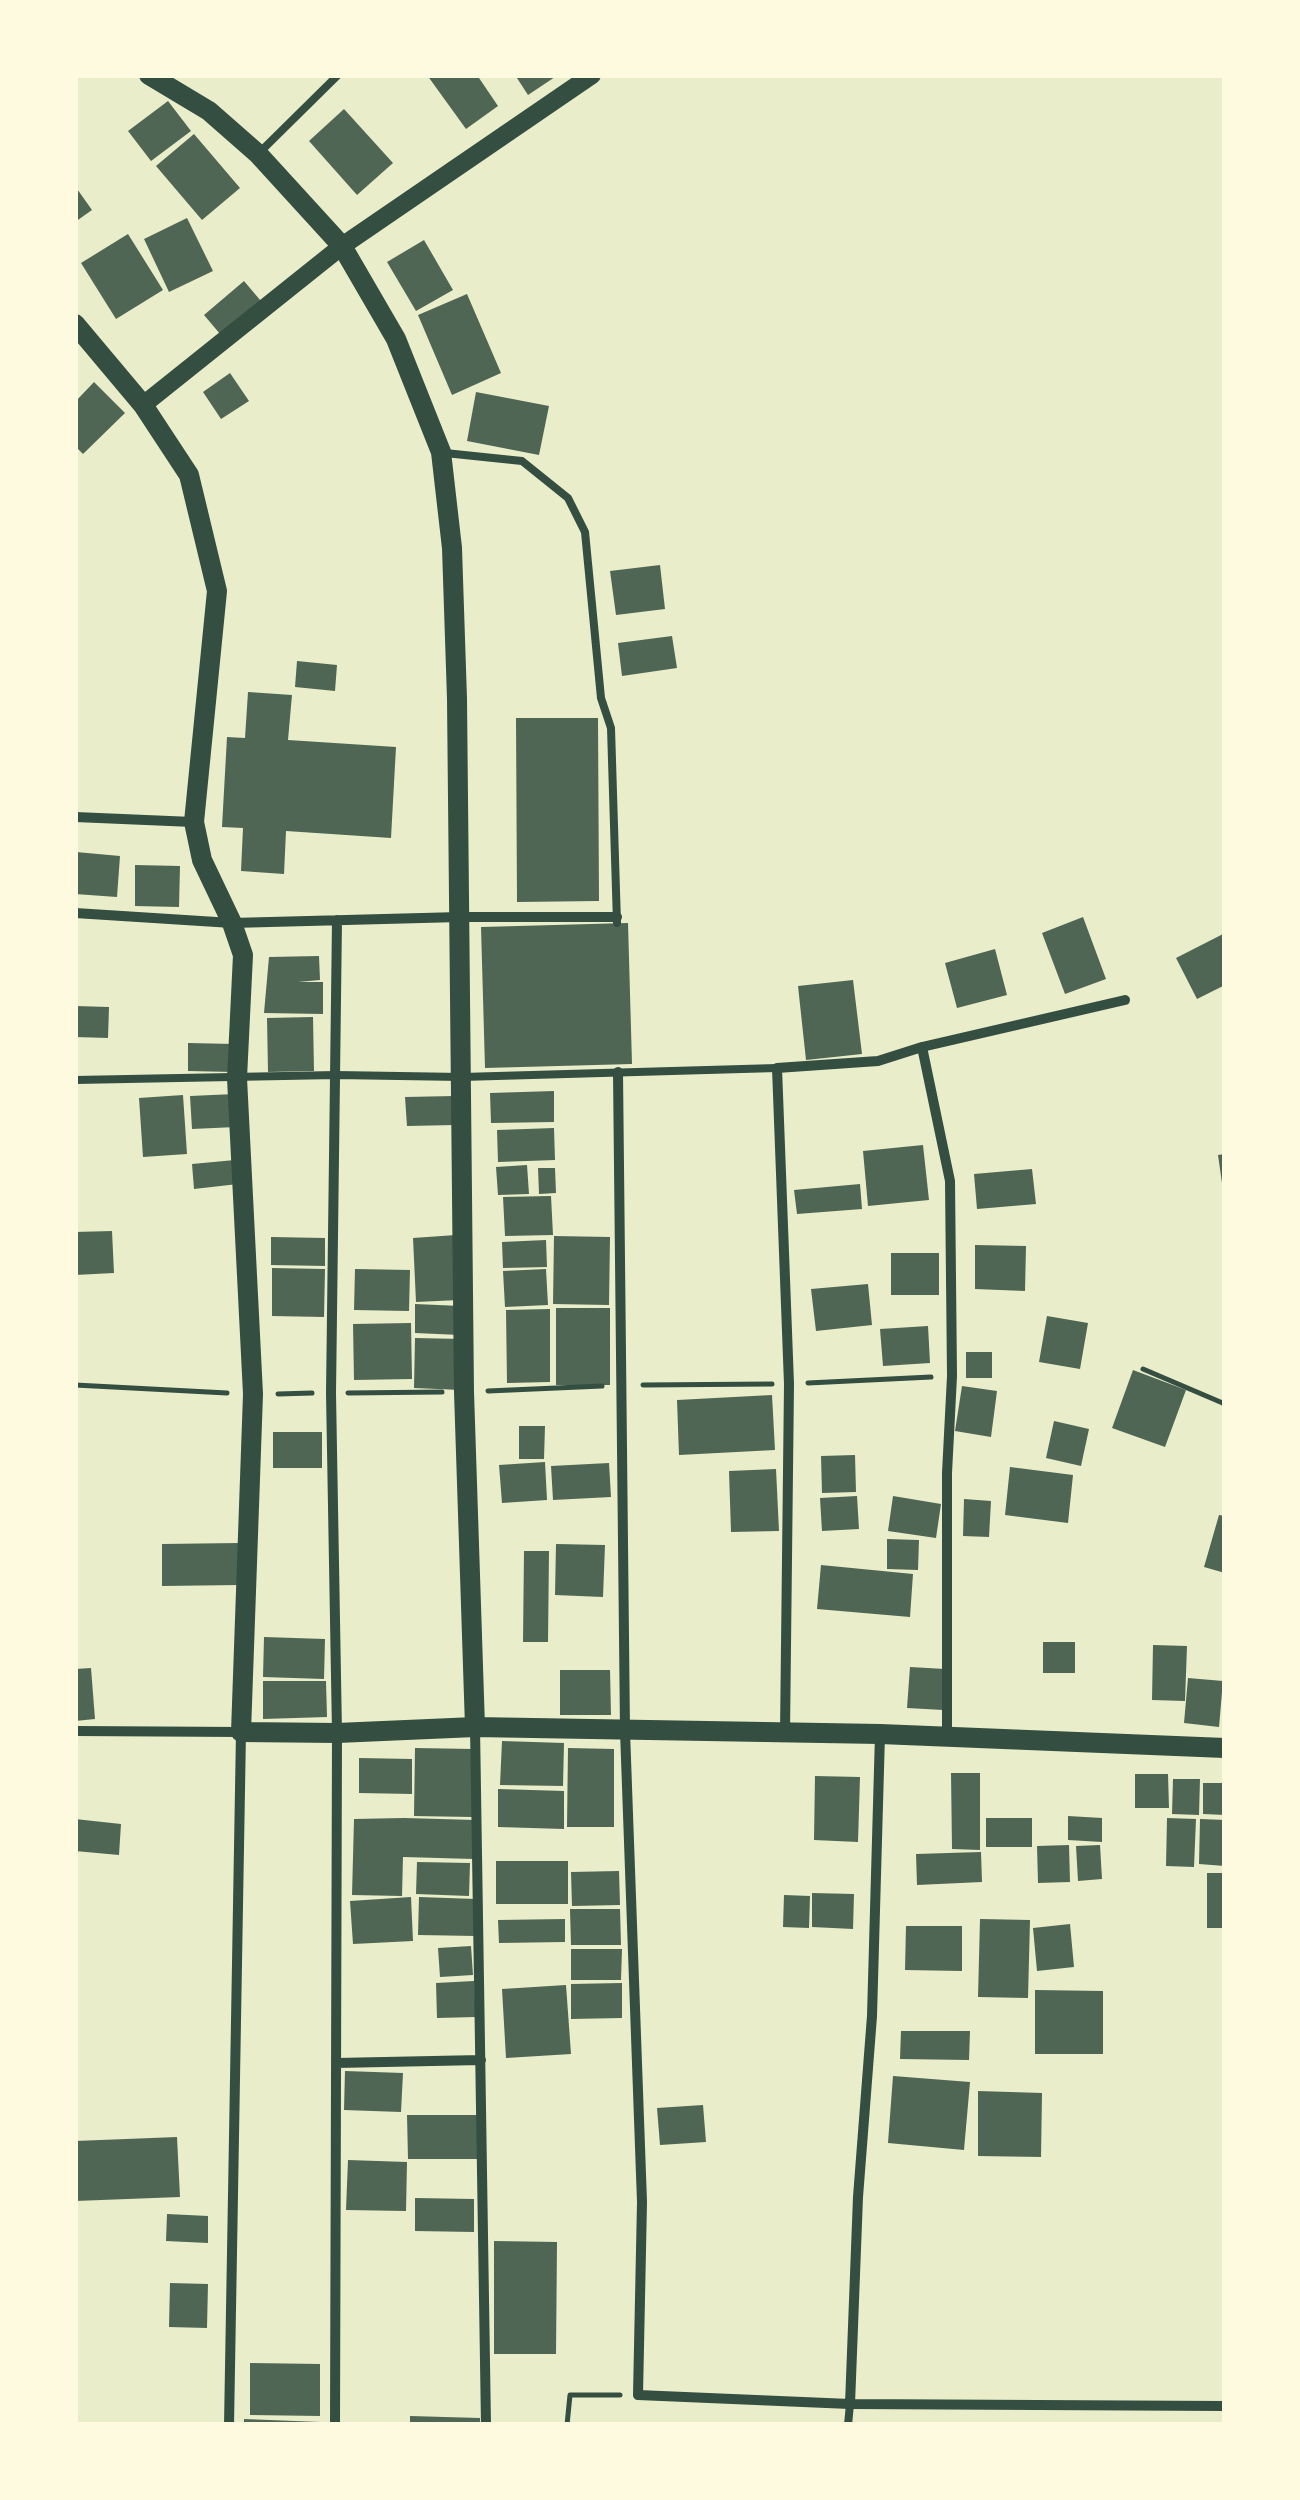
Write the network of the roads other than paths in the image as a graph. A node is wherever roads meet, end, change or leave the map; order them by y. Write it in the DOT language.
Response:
graph roads {
  1 [pos="149,75"];
  2 [pos="338,75"];
  3 [pos="592,75"];
  4 [pos="258,154"];
  5 [pos="342,246"];
  6 [pos="75,324"];
  7 [pos="144,406"];
  8 [pos="441,452"];
  9 [pos="75,817"];
  10 [pos="194,822"];
  11 [pos="75,913"];
  12 [pos="460,916"];
  13 [pos="337,920"];
  14 [pos="617,920"];
  15 [pos="232,923"];
  16 [pos="1125,1000"];
  17 [pos="922,1047"];
  18 [pos="618,1068"];
  19 [pos="777,1068"];
  20 [pos="336,1075"];
  21 [pos="462,1077"];
  22 [pos="237,1078"];
  23 [pos="75,1080"];
  24 [pos="475,1727"];
  25 [pos="75,1731"];
  26 [pos="625,1731"];
  27 [pos="241,1732"];
  28 [pos="337,1733"];
  29 [pos="785,1734"];
  30 [pos="880,1734"];
  31 [pos="947,1736"];
  32 [pos="1225,1748"];
  33 [pos="480,2060"];
  34 [pos="336,2063"];
  35 [pos="850,2404"];
  36 [pos="1225,2406"];
  37 [pos="229,2425"];
  38 [pos="335,2425"];
  39 [pos="486,2425"];
  40 [pos="848,2425"];
  1 -- 4 [label="main road"];
  2 -- 4 [label="lane"];
  3 -- 5 [label="street"];
  4 -- 5 [label="main road"];
  5 -- 7 [label="street"];
  5 -- 8 [label="main road"];
  6 -- 7 [label="main road"];
  7 -- 10 [label="main road"];
  8 -- 12 [label="main road"];
  8 -- 14 [label="lane"];
  9 -- 10 [label="street"];
  10 -- 15 [label="main road"];
  11 -- 15 [label="street"];
  12 -- 13 [label="street"];
  12 -- 14 [label="street"];
  12 -- 21 [label="main road"];
  13 -- 15 [label="street"];
  13 -- 20 [label="street"];
  15 -- 22 [label="main road"];
  16 -- 17 [label="street"];
  17 -- 19 [label="street"];
  17 -- 31 [label="street"];
  18 -- 19 [label="lane"];
  18 -- 21 [label="lane"];
  18 -- 26 [label="street"];
  19 -- 29 [label="street"];
  20 -- 21 [label="lane"];
  20 -- 22 [label="lane"];
  20 -- 28 [label="street"];
  21 -- 24 [label="main road"];
  22 -- 23 [label="lane"];
  22 -- 27 [label="main road"];
  24 -- 26 [label="main road"];
  24 -- 28 [label="main road"];
  24 -- 33 [label="street"];
  25 -- 27 [label="street"];
  26 -- 29 [label="main road"];
  26 -- 35 [label="street"];
  27 -- 28 [label="main road"];
  27 -- 37 [label="street"];
  28 -- 34 [label="street"];
  29 -- 30 [label="main road"];
  30 -- 31 [label="main road"];
  30 -- 35 [label="street"];
  31 -- 32 [label="main road"];
  33 -- 34 [label="street"];
  33 -- 39 [label="street"];
  34 -- 38 [label="street"];
  35 -- 36 [label="street"];
  35 -- 40 [label="lane"];
}
